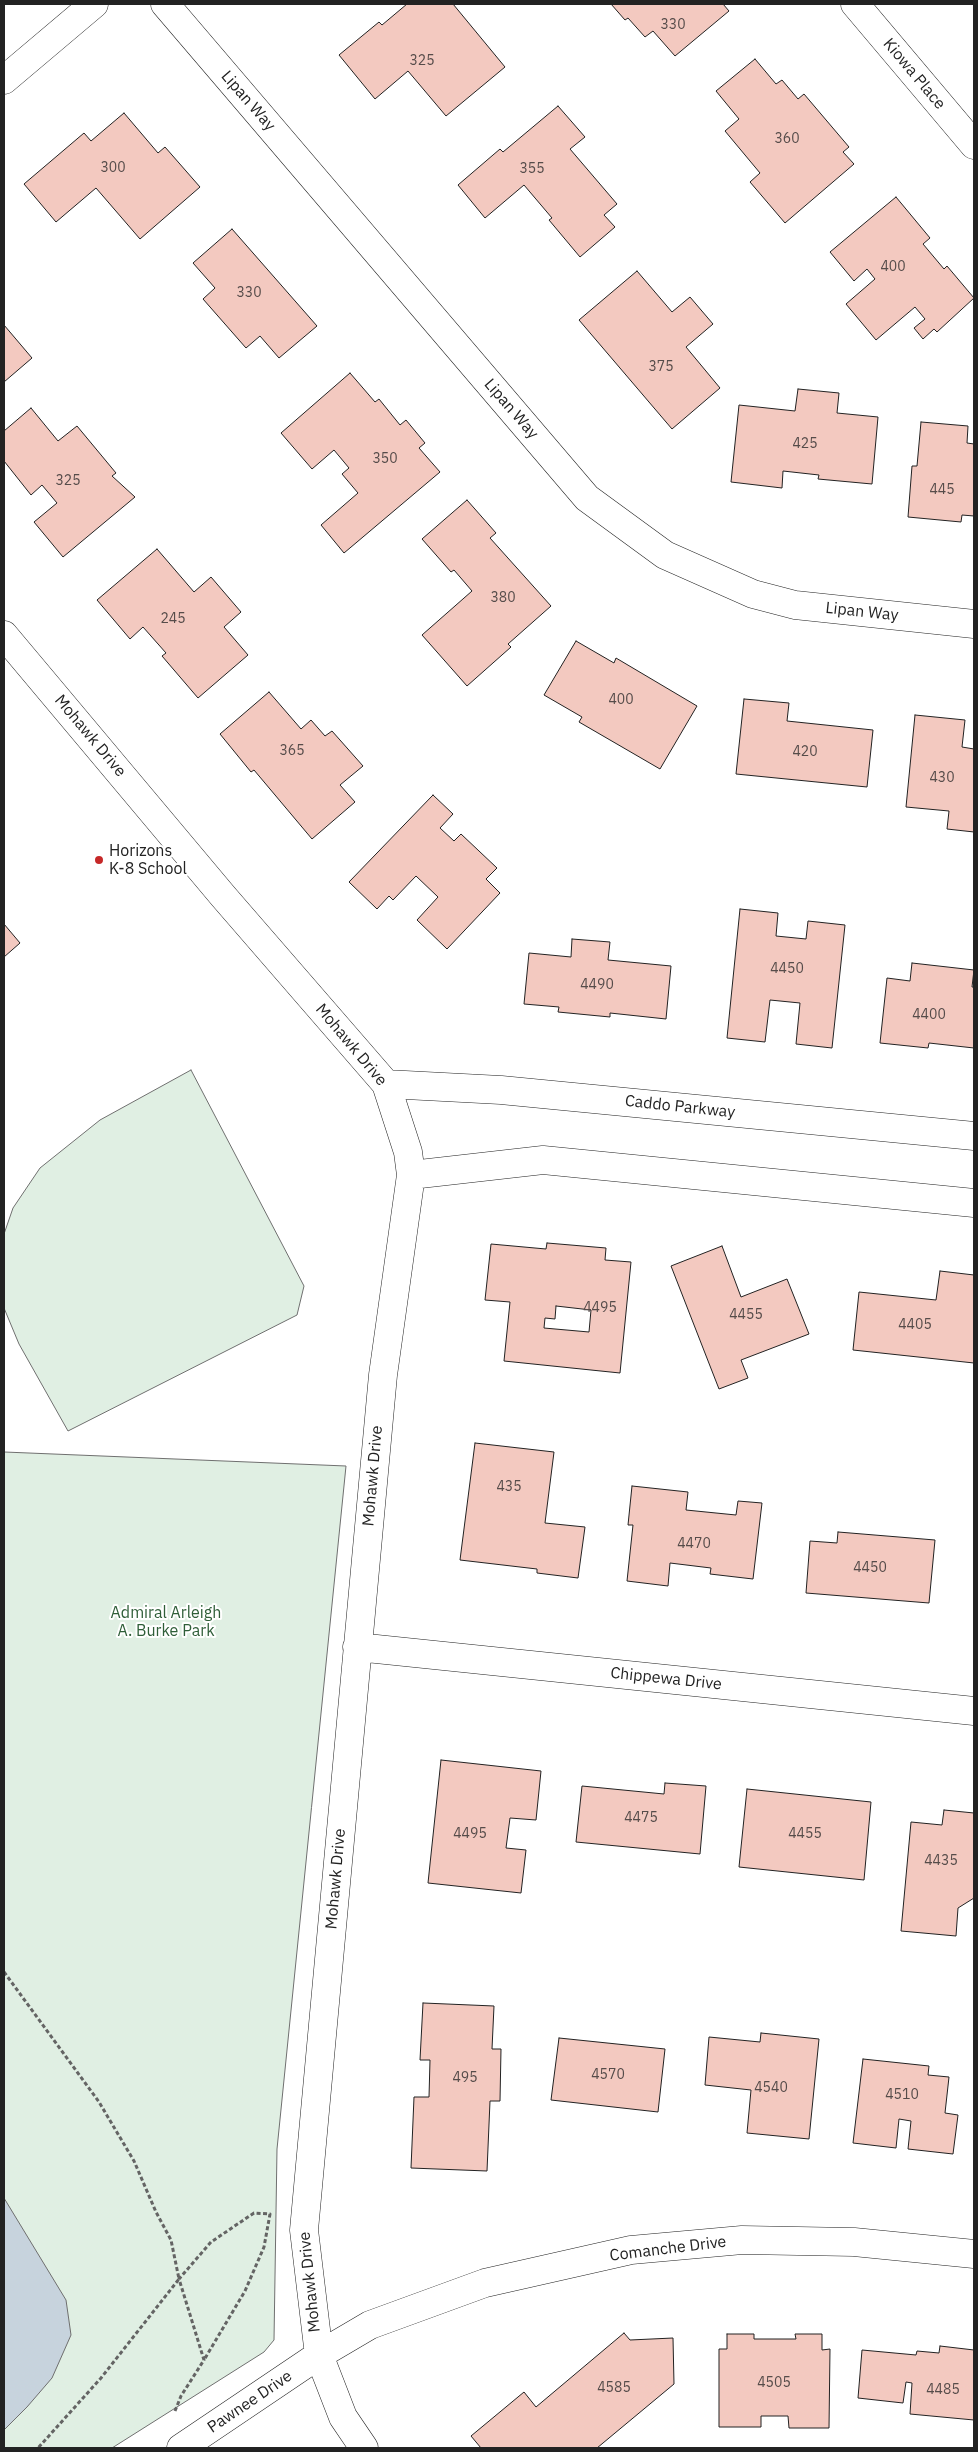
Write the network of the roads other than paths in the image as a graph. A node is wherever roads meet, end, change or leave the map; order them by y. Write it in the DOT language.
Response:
graph roads {
  1 [pos="94,4"];
  2 [pos="165,4"];
  3 [pos="855,4"];
  4 [pos="4,80"];
  5 [pos="974,145"];
  6 [pos="974,624"];
  7 [pos="4,635"];
  8 [pos="386,1084"];
  9 [pos="974,1136"];
  10 [pos="412,1175"];
  11 [pos="974,1204"];
  12 [pos="357,1647"];
  13 [pos="974,1711"];
  14 [pos="974,2254"];
  15 [pos="319,2355"];
  16 [pos="182,2448"];
  17 [pos="364,2448"];
  1 -- 4 [label="street"];
  2 -- 6 [label="street, Lipan Way"];
  3 -- 5 [label="street, Kiowa Place"];
  7 -- 8 [label="street, Mohawk Drive"];
  8 -- 9 [label="street, Caddo Parkway"];
  8 -- 10 [label="street, Mohawk Drive"];
  10 -- 11 [label="street"];
  10 -- 12 [label="street, Mohawk Drive"];
  12 -- 13 [label="street, Chippewa Drive"];
  12 -- 15 [label="street, Mohawk Drive"];
  14 -- 15 [label="street, Comanche Drive"];
  15 -- 16 [label="street, Pawnee Drive"];
  15 -- 17 [label="street, Mohawk Drive"];
}
